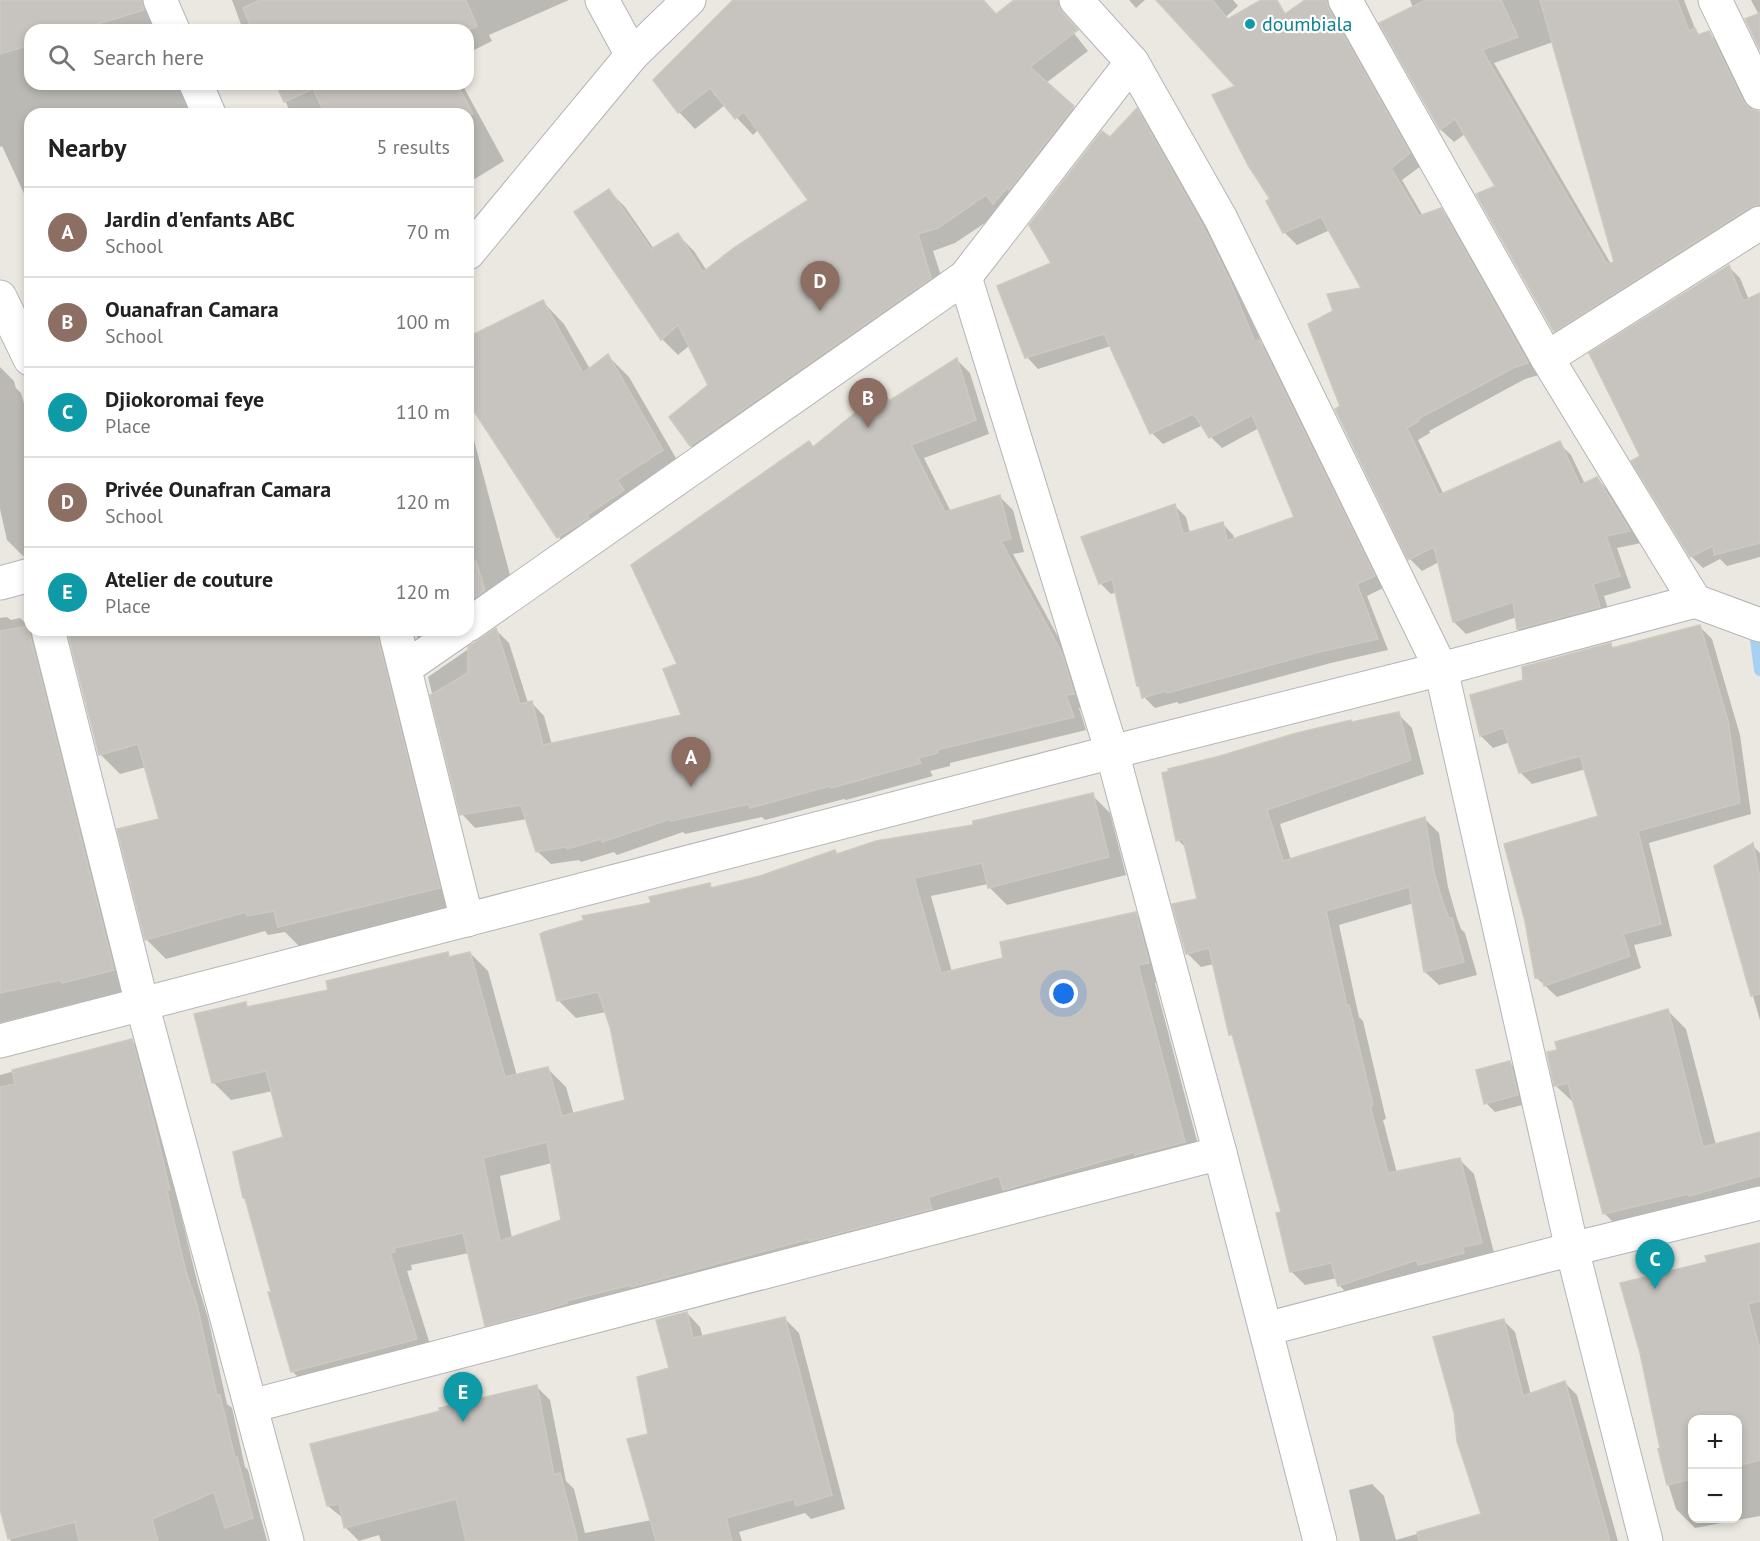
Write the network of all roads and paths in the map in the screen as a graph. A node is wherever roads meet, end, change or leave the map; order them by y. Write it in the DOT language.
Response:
graph roads {
  1 [pos="160,0"];
  2 [pos="602,0"];
  3 [pos="689,0"];
  4 [pos="1076,0"];
  5 [pos="1346,0"];
  6 [pos="1715,0"];
  7 [pos="170,24"];
  8 [pos="632,56"];
  9 [pos="1132,62"];
  10 [pos="199,90"];
  11 [pos="1760,93"];
  12 [pos="206,108"];
  13 [pos="1760,223"];
  14 [pos="474,246"];
  15 [pos="965,277"];
  16 [pos="0,297"];
  17 [pos="24,347"];
  18 [pos="1547,358"];
  19 [pos="24,577"];
  20 [pos="0,583"];
  21 [pos="1695,601"];
  22 [pos="474,621"];
  23 [pos="1760,625"];
  24 [pos="50,636"];
  25 [pos="397,636"];
  26 [pos="451,636"];
  27 [pos="405,668"];
  28 [pos="1441,669"];
  29 [pos="1112,752"];
  30 [pos="467,920"];
  31 [pos="142,1004"];
  32 [pos="0,1041"];
  33 [pos="1221,1153"];
  34 [pos="1760,1203"];
  35 [pos="1572,1249"];
  36 [pos="1266,1329"];
  37 [pos="251,1406"];
  38 [pos="286,1541"];
  39 [pos="1320,1541"];
  40 [pos="1647,1541"];
  1 -- 7 [label="street"];
  2 -- 8 [label="street"];
  3 -- 8 [label="street"];
  4 -- 9 [label="street"];
  5 -- 18 [label="street"];
  6 -- 11 [label="street"];
  8 -- 14 [label="street"];
  9 -- 15 [label="street"];
  9 -- 28 [label="street"];
  10 -- 12 [label="street"];
  13 -- 18 [label="street"];
  15 -- 22 [label="street"];
  15 -- 29 [label="street"];
  16 -- 17 [label="street"];
  18 -- 21 [label="street"];
  19 -- 20 [label="street"];
  21 -- 23 [label="street"];
  21 -- 28 [label="street"];
  24 -- 31 [label="street"];
  25 -- 27 [label="street"];
  26 -- 27 [label="street"];
  27 -- 30 [label="street"];
  28 -- 29 [label="street"];
  28 -- 35 [label="street"];
  29 -- 30 [label="street"];
  29 -- 33 [label="street"];
  30 -- 31 [label="street"];
  31 -- 32 [label="street"];
  31 -- 37 [label="street"];
  33 -- 36 [label="street"];
  33 -- 37 [label="street"];
  34 -- 35 [label="street"];
  35 -- 36 [label="street"];
  35 -- 40 [label="street"];
  36 -- 39 [label="street"];
  37 -- 38 [label="street"];
}
